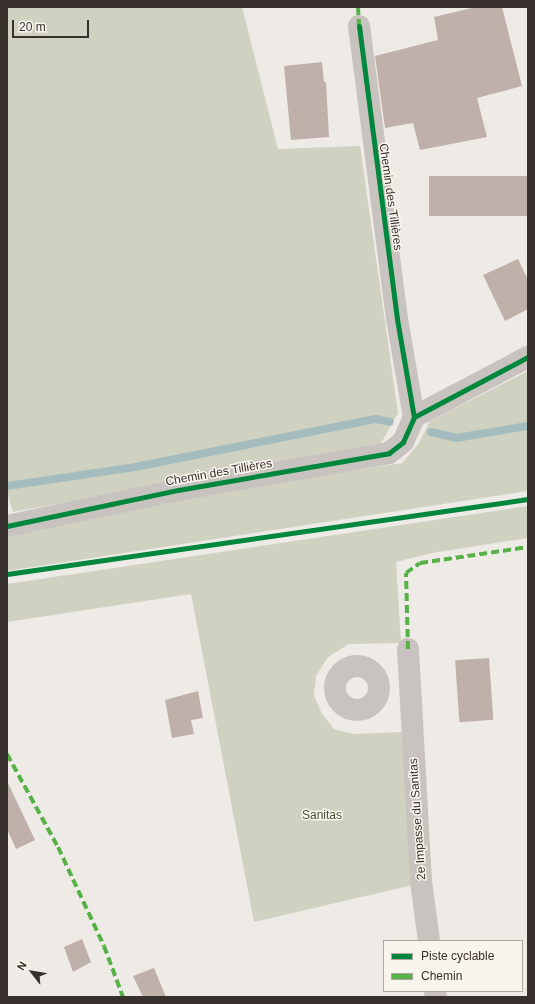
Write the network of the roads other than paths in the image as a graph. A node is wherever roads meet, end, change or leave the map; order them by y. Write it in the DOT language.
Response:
graph roads {
  1 [pos="359,26"];
  2 [pos="528,357"];
  3 [pos="414,417"];
  4 [pos="7,526"];
  5 [pos="408,649"];
  6 [pos="379,689"];
  7 [pos="410,698"];
  8 [pos="429,940"];
  1 -- 3 [label="street, Chemin des Tillières"];
  2 -- 3 [label="street"];
  3 -- 4 [label="street, Chemin des Tillières"];
  5 -- 7 [label="street, 2e Impasse du Sanitas"];
  6 -- 7 [label="street"];
  7 -- 8 [label="street, 2e Impasse du Sanitas"];
}
